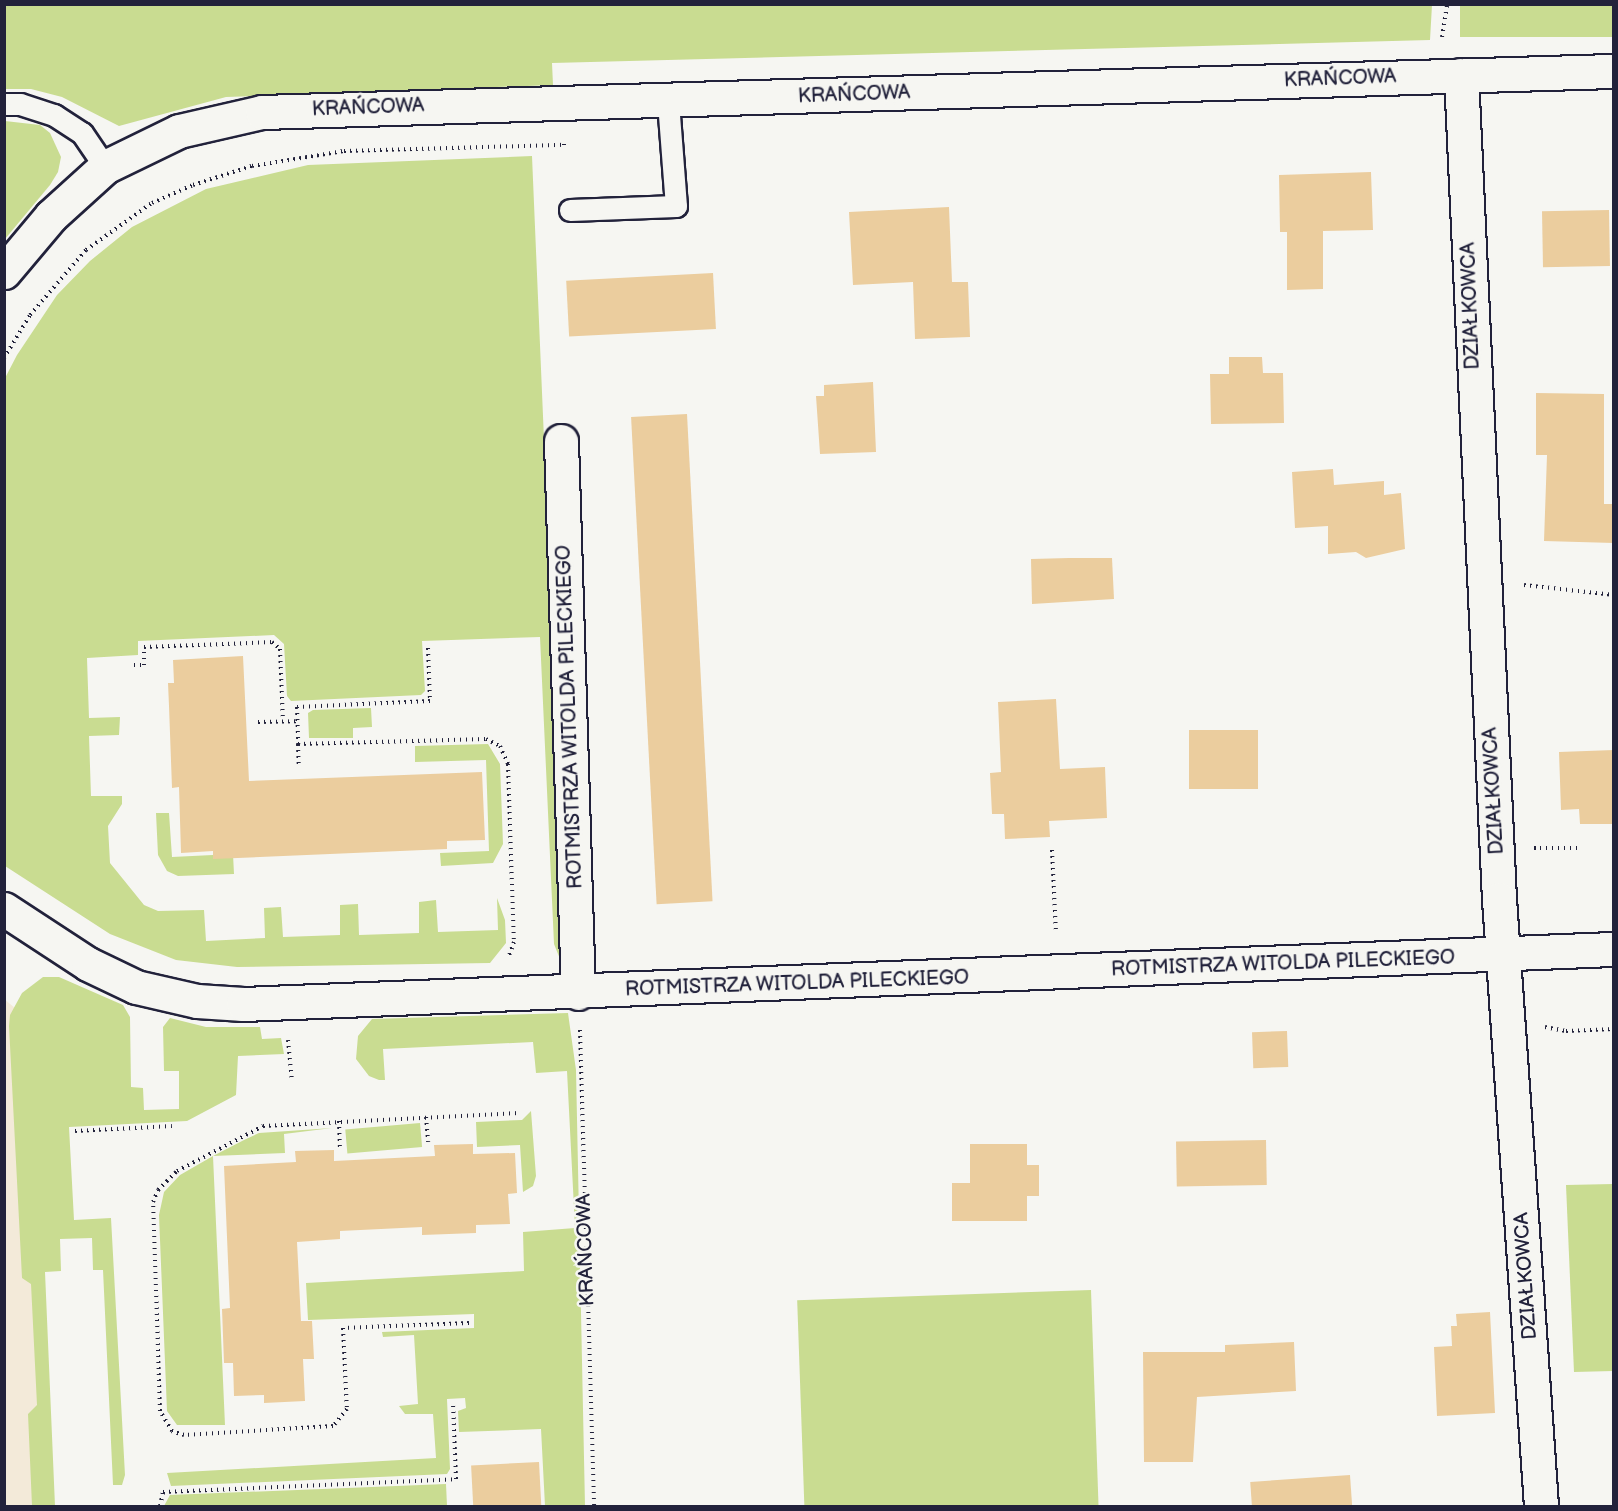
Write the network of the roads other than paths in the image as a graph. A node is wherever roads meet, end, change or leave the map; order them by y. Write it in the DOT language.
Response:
graph roads {
  1 [pos="1614,71"];
  2 [pos="1461,75"];
  3 [pos="669,101"];
  4 [pos="4,104"];
  5 [pos="105,167"];
  6 [pos="570,210"];
  7 [pos="4,272"];
  8 [pos="561,441"];
  9 [pos="4,909"];
  10 [pos="1614,949"];
  11 [pos="1504,954"];
  12 [pos="578,993"];
  13 [pos="1541,1506"];
  1 -- 2 [label="street, KRAŃCOWA"];
  2 -- 3 [label="street, KRAŃCOWA"];
  2 -- 11 [label="street, DZIAŁKOWCA"];
  3 -- 5 [label="street, KRAŃCOWA"];
  3 -- 6 [label="lane"];
  4 -- 5 [label="lane"];
  5 -- 7 [label="street, KRAŃCOWA"];
  8 -- 12 [label="street, ROTMISTRZA WITOLDA PILECKIEGO"];
  9 -- 12 [label="street, ROTMISTRZA WITOLDA PILECKIEGO"];
  10 -- 11 [label="street, ROTMISTRZA WITOLDA PILECKIEGO"];
  11 -- 12 [label="street, ROTMISTRZA WITOLDA PILECKIEGO"];
  11 -- 13 [label="street, DZIAŁKOWCA"];
}
